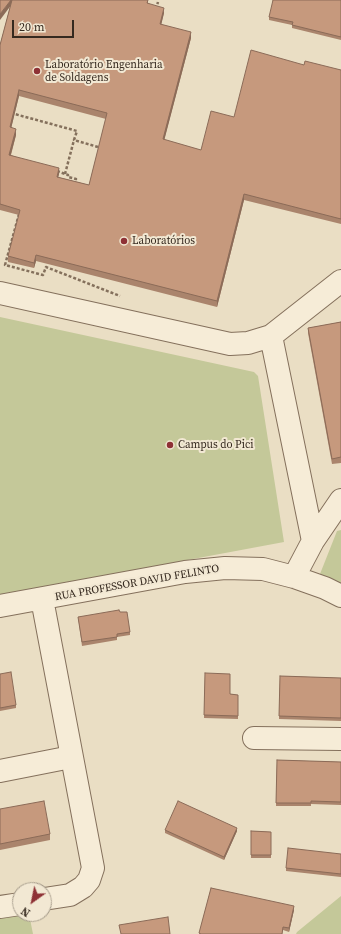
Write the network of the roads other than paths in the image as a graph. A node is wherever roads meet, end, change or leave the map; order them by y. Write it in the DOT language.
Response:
graph roads {
  1 [pos="341,281"];
  2 [pos="0,293"];
  3 [pos="272,336"];
  4 [pos="341,500"];
  5 [pos="313,541"];
  6 [pos="294,577"];
  7 [pos="341,596"];
  8 [pos="42,599"];
  9 [pos="0,606"];
  10 [pos="254,738"];
  11 [pos="341,739"];
  12 [pos="71,757"];
  13 [pos="0,771"];
  14 [pos="52,897"];
  15 [pos="12,905"];
  16 [pos="0,907"];
  1 -- 3 [label="street"];
  2 -- 3 [label="street"];
  3 -- 5 [label="street"];
  4 -- 5 [label="street"];
  5 -- 6 [label="street"];
  6 -- 7 [label="street, RUA PROFESSOR DAVID FELINTO"];
  6 -- 8 [label="street, RUA PROFESSOR DAVID FELINTO"];
  8 -- 9 [label="street, RUA PROFESSOR DAVID FELINTO"];
  8 -- 12 [label="street"];
  10 -- 11 [label="street"];
  12 -- 13 [label="street"];
  12 -- 14 [label="street"];
  15 -- 16 [label="street"];
}
